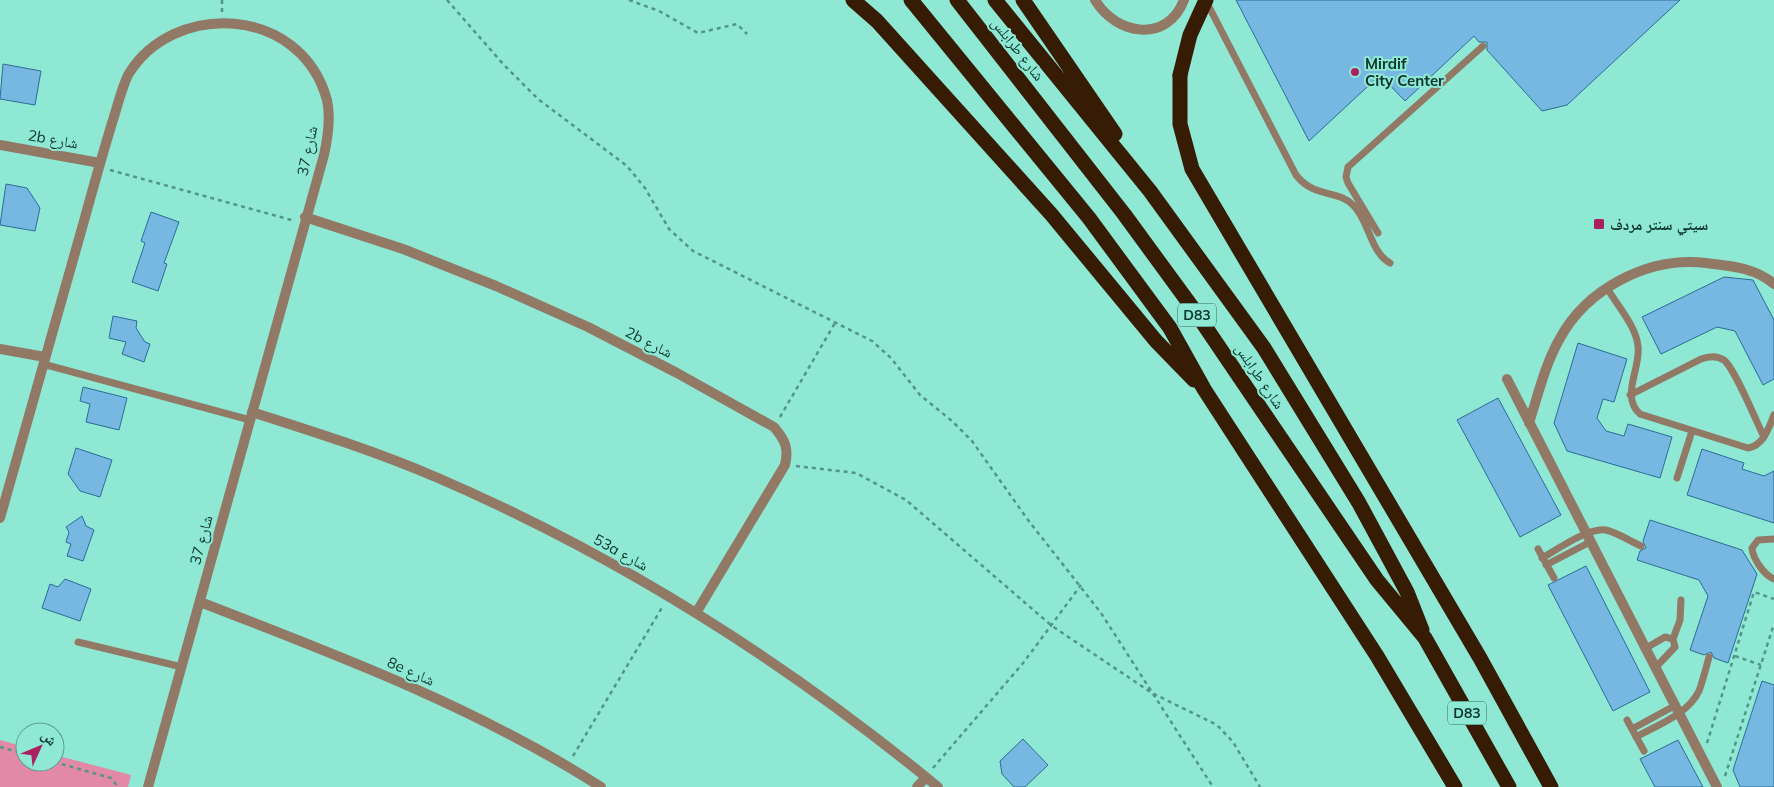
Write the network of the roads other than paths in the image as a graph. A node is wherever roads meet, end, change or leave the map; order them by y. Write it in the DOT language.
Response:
graph roads {
  1 [pos="853,0"];
  2 [pos="911,0"];
  3 [pos="957,0"];
  4 [pos="995,0"];
  5 [pos="1023,0"];
  6 [pos="1095,0"];
  7 [pos="1184,0"];
  8 [pos="1206,0"];
  9 [pos="1483,46"];
  10 [pos="0,145"];
  11 [pos="100,165"];
  12 [pos="1150,190"];
  13 [pos="304,220"];
  14 [pos="1378,233"];
  15 [pos="1390,263"];
  16 [pos="1774,284"];
  17 [pos="1607,288"];
  18 [pos="0,349"];
  19 [pos="44,361"];
  20 [pos="1506,379"];
  21 [pos="1204,389"];
  22 [pos="1630,395"];
  23 [pos="1774,415"];
  24 [pos="251,416"];
  25 [pos="1530,423"];
  26 [pos="1692,431"];
  27 [pos="1764,437"];
  28 [pos="1677,478"];
  29 [pos="0,518"];
  30 [pos="1588,538"];
  31 [pos="1774,539"];
  32 [pos="1641,546"];
  33 [pos="1538,549"];
  34 [pos="1544,561"];
  35 [pos="1554,578"];
  36 [pos="1774,579"];
  37 [pos="1681,600"];
  38 [pos="200,602"];
  39 [pos="696,613"];
  40 [pos="1425,638"];
  41 [pos="1673,639"];
  42 [pos="78,642"];
  43 [pos="1646,648"];
  44 [pos="1709,657"];
  45 [pos="182,666"];
  46 [pos="1656,667"];
  47 [pos="1678,708"];
  48 [pos="1627,720"];
  49 [pos="1632,729"];
  50 [pos="1636,736"];
  51 [pos="1644,751"];
  52 [pos="926,777"];
  53 [pos="148,787"];
  54 [pos="601,787"];
  55 [pos="917,787"];
  56 [pos="938,787"];
  57 [pos="1455,787"];
  58 [pos="1509,787"];
  59 [pos="1551,787"];
  60 [pos="1717,787"];
  1 -- 21 [label="highway"];
  2 -- 21 [label="highway, D83"];
  3 -- 40 [label="highway, شارع طرابلس / D83"];
  4 -- 12 [label="highway"];
  5 -- 12 [label="highway"];
  6 -- 7 [label="street"];
  8 -- 15 [label="lane"];
  8 -- 59 [label="highway, bridge"];
  9 -- 14 [label="lane"];
  10 -- 11 [label="street, 2b شارع"];
  11 -- 13 [label="street, شارع 37"];
  11 -- 19 [label="street, شارع 37"];
  12 -- 40 [label="highway"];
  13 -- 24 [label="street, شارع 37"];
  13 -- 39 [label="street, 2b شارع"];
  16 -- 17 [label="street"];
  17 -- 22 [label="lane"];
  17 -- 25 [label="street"];
  18 -- 19 [label="street"];
  19 -- 24 [label="lane"];
  19 -- 29 [label="street, شارع 37"];
  20 -- 25 [label="street"];
  21 -- 57 [label="highway, D83"];
  22 -- 26 [label="lane"];
  22 -- 27 [label="lane"];
  23 -- 27 [label="lane"];
  24 -- 38 [label="street, شارع 37"];
  24 -- 39 [label="street, 53a شارع"];
  25 -- 30 [label="street"];
  26 -- 27 [label="lane"];
  26 -- 28 [label="lane"];
  30 -- 32 [label="lane"];
  30 -- 34 [label="lane"];
  30 -- 43 [label="street"];
  31 -- 36 [label="lane"];
  33 -- 34 [label="lane"];
  34 -- 35 [label="lane"];
  37 -- 41 [label="lane"];
  38 -- 45 [label="street, شارع 37"];
  38 -- 54 [label="street, 8e شارع"];
  39 -- 52 [label="street, 53a شارع"];
  40 -- 58 [label="highway, شارع طرابلس / D83"];
  41 -- 43 [label="lane"];
  41 -- 46 [label="lane"];
  42 -- 45 [label="lane"];
  43 -- 46 [label="street"];
  44 -- 47 [label="lane"];
  45 -- 53 [label="street, شارع 37"];
  46 -- 47 [label="street"];
  47 -- 49 [label="lane"];
  47 -- 50 [label="lane"];
  47 -- 60 [label="street"];
  48 -- 49 [label="lane"];
  49 -- 50 [label="lane"];
  50 -- 51 [label="lane"];
  52 -- 55 [label="street"];
  52 -- 56 [label="street, 53a شارع"];
}
